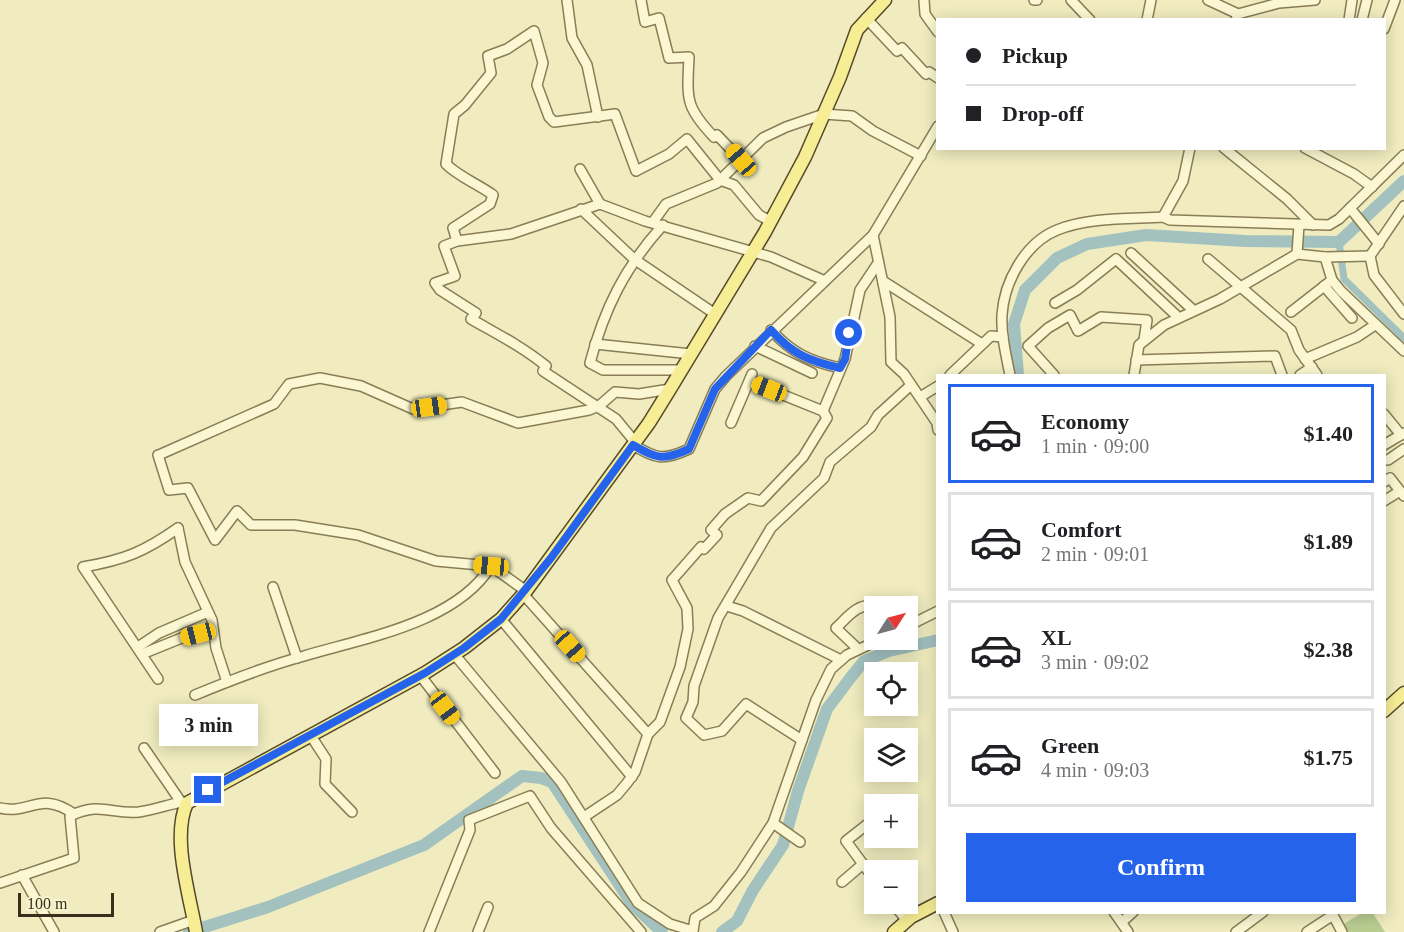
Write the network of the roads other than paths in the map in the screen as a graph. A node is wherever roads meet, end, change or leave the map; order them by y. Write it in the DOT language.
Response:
graph roads {
  1 [pos="567,0"];
  2 [pos="641,0"];
  3 [pos="885,0"];
  4 [pos="924,0"];
  5 [pos="1071,0"];
  6 [pos="1151,0"];
  7 [pos="1208,0"];
  8 [pos="1315,0"];
  9 [pos="1352,0"];
  10 [pos="1366,0"];
  11 [pos="1395,0"];
  12 [pos="1285,1"];
  13 [pos="1222,3"];
  14 [pos="1237,16"];
  15 [pos="866,18"];
  16 [pos="1088,18"];
  17 [pos="1147,18"];
  18 [pos="1349,18"];
  19 [pos="1362,18"];
  20 [pos="1386,24"];
  21 [pos="936,29"];
  22 [pos="936,77"];
  23 [pos="824,114"];
  24 [pos="598,117"];
  25 [pos="936,130"];
  26 [pos="1190,150"];
  27 [pos="1226,150"];
  28 [pos="1309,150"];
  29 [pos="1404,155"];
  30 [pos="921,156"];
  31 [pos="741,160"];
  32 [pos="580,169"];
  33 [pos="720,180"];
  34 [pos="1372,187"];
  35 [pos="600,204"];
  36 [pos="1404,206"];
  37 [pos="581,209"];
  38 [pos="1352,210"];
  39 [pos="1163,217"];
  40 [pos="770,221"];
  41 [pos="653,222"];
  42 [pos="663,225"];
  43 [pos="1299,225"];
  44 [pos="1313,225"];
  45 [pos="873,235"];
  46 [pos="457,241"];
  47 [pos="1378,243"];
  48 [pos="753,252"];
  49 [pos="1131,254"];
  50 [pos="1293,256"];
  51 [pos="1370,256"];
  52 [pos="1325,257"];
  53 [pos="634,259"];
  54 [pos="1208,259"];
  55 [pos="878,263"];
  56 [pos="883,280"];
  57 [pos="825,281"];
  58 [pos="1328,283"];
  59 [pos="1240,287"];
  60 [pos="1055,303"];
  61 [pos="1192,310"];
  62 [pos="1291,312"];
  63 [pos="715,314"];
  64 [pos="1404,314"];
  65 [pos="1178,317"];
  66 [pos="1352,318"];
  67 [pos="1375,325"];
  68 [pos="771,330"];
  69 [pos="1003,337"];
  70 [pos="1144,340"];
  71 [pos="596,344"];
  72 [pos="982,344"];
  73 [pos="755,346"];
  74 [pos="1404,351"];
  75 [pos="691,354"];
  76 [pos="1305,359"];
  77 [pos="1136,360"];
  78 [pos="840,368"];
  79 [pos="681,370"];
  80 [pos="1314,371"];
  81 [pos="812,373"];
  82 [pos="951,374"];
  83 [pos="1010,374"];
  84 [pos="1053,374"];
  85 [pos="1134,374"];
  86 [pos="1282,374"];
  87 [pos="911,385"];
  88 [pos="936,387"];
  89 [pos="670,389"];
  90 [pos="920,397"];
  91 [pos="599,406"];
  92 [pos="823,411"];
  93 [pos="934,412"];
  94 [pos="1386,416"];
  95 [pos="731,423"];
  96 [pos="1402,434"];
  97 [pos="634,444"];
  98 [pos="1386,444"];
  99 [pos="1404,449"];
  100 [pos="1388,460"];
  101 [pos="1386,481"];
  102 [pos="1402,493"];
  103 [pos="1386,500"];
  104 [pos="491,566"];
  105 [pos="273,587"];
  106 [pos="524,592"];
  107 [pos="727,606"];
  108 [pos="864,606"];
  109 [pos="208,612"];
  110 [pos="936,612"];
  111 [pos="501,619"];
  112 [pos="918,621"];
  113 [pos="213,630"];
  114 [pos="864,646"];
  115 [pos="858,649"];
  116 [pos="140,651"];
  117 [pos="454,654"];
  118 [pos="297,658"];
  119 [pos="841,660"];
  120 [pos="420,675"];
  121 [pos="158,679"];
  122 [pos="227,682"];
  123 [pos="1404,692"];
  124 [pos="195,695"];
  125 [pos="1386,707"];
  126 [pos="648,734"];
  127 [pos="311,736"];
  128 [pos="802,740"];
  129 [pos="144,748"];
  130 [pos="495,773"];
  131 [pos="632,777"];
  132 [pos="184,802"];
  133 [pos="0,808"];
  134 [pos="352,812"];
  135 [pos="74,814"];
  136 [pos="584,817"];
  137 [pos="773,824"];
  138 [pos="864,827"];
  139 [pos="800,842"];
  140 [pos="863,864"];
  141 [pos="22,875"];
  142 [pos="842,882"];
  143 [pos="0,883"];
  144 [pos="936,904"];
  145 [pos="488,907"];
  146 [pos="902,914"];
  147 [pos="945,914"];
  148 [pos="1116,914"];
  149 [pos="1131,914"];
  150 [pos="1260,914"];
  151 [pos="907,921"];
  152 [pos="1122,922"];
  153 [pos="195,926"];
  154 [pos="54,932"];
  155 [pos="160,932"];
  156 [pos="429,932"];
  157 [pos="478,932"];
  158 [pos="641,932"];
  159 [pos="693,932"];
  160 [pos="894,932"];
  161 [pos="953,932"];
  162 [pos="1128,932"];
  163 [pos="1236,932"];
  164 [pos="1307,932"];
  165 [pos="1342,932"];
  1 -- 24 [label="street"];
  2 -- 31 [label="street"];
  3 -- 15 [label="main road"];
  4 -- 21 [label="street"];
  5 -- 16 [label="street"];
  6 -- 17 [label="street"];
  7 -- 13 [label="street"];
  8 -- 12 [label="street"];
  9 -- 18 [label="street"];
  10 -- 19 [label="street"];
  11 -- 20 [label="street"];
  12 -- 14 [label="street"];
  13 -- 14 [label="street"];
  15 -- 22 [label="street"];
  15 -- 23 [label="main road"];
  23 -- 30 [label="street"];
  23 -- 31 [label="street"];
  23 -- 40 [label="main road"];
  24 -- 33 [label="street"];
  24 -- 46 [label="street"];
  25 -- 30 [label="street"];
  26 -- 39 [label="street"];
  27 -- 44 [label="street"];
  28 -- 34 [label="street"];
  29 -- 34 [label="street"];
  30 -- 45 [label="street"];
  31 -- 33 [label="street"];
  32 -- 35 [label="street"];
  33 -- 40 [label="street"];
  33 -- 41 [label="street"];
  34 -- 38 [label="street"];
  35 -- 37 [label="street"];
  35 -- 41 [label="street"];
  36 -- 47 [label="street"];
  37 -- 46 [label="street"];
  37 -- 53 [label="street"];
  38 -- 44 [label="street"];
  38 -- 47 [label="street"];
  39 -- 43 [label="street"];
  39 -- 69 [label="street"];
  40 -- 48 [label="main road"];
  41 -- 42 [label="street"];
  42 -- 48 [label="street"];
  42 -- 53 [label="street"];
  43 -- 44 [label="street"];
  43 -- 50 [label="street"];
  45 -- 55 [label="street"];
  45 -- 57 [label="street"];
  46 -- 91 [label="street"];
  47 -- 51 [label="street"];
  48 -- 57 [label="street"];
  48 -- 63 [label="main road"];
  49 -- 61 [label="street"];
  50 -- 52 [label="street"];
  50 -- 59 [label="street"];
  51 -- 52 [label="street"];
  51 -- 64 [label="street"];
  52 -- 58 [label="street"];
  53 -- 63 [label="street"];
  53 -- 71 [label="street"];
  54 -- 59 [label="street"];
  55 -- 56 [label="street"];
  55 -- 78 [label="street"];
  56 -- 72 [label="street"];
  56 -- 87 [label="street"];
  57 -- 68 [label="street"];
  58 -- 62 [label="street"];
  58 -- 66 [label="street"];
  58 -- 67 [label="street"];
  59 -- 61 [label="street"];
  59 -- 76 [label="street"];
  60 -- 65 [label="street"];
  61 -- 65 [label="street"];
  63 -- 75 [label="main road"];
  65 -- 70 [label="street"];
  67 -- 74 [label="street"];
  67 -- 76 [label="street"];
  68 -- 73 [label="street"];
  68 -- 78 [label="street"];
  69 -- 72 [label="street"];
  69 -- 83 [label="street"];
  70 -- 77 [label="street"];
  70 -- 84 [label="street"];
  71 -- 75 [label="street"];
  71 -- 79 [label="street"];
  72 -- 82 [label="street"];
  73 -- 81 [label="street"];
  73 -- 97 [label="street"];
  75 -- 79 [label="main road"];
  76 -- 80 [label="street"];
  77 -- 85 [label="street"];
  77 -- 86 [label="street"];
  78 -- 92 [label="street"];
  79 -- 89 [label="main road"];
  87 -- 90 [label="street"];
  87 -- 107 [label="street"];
  88 -- 90 [label="street"];
  89 -- 91 [label="street"];
  89 -- 97 [label="main road"];
  90 -- 93 [label="street"];
  91 -- 97 [label="street"];
  91 -- 104 [label="street"];
  92 -- 95 [label="street"];
  92 -- 126 [label="street"];
  94 -- 96 [label="street"];
  96 -- 98 [label="street"];
  97 -- 106 [label="main road"];
  99 -- 100 [label="street"];
  101 -- 102 [label="street"];
  102 -- 103 [label="street"];
  104 -- 106 [label="street"];
  104 -- 118 [label="street"];
  105 -- 118 [label="street"];
  106 -- 111 [label="main road"];
  106 -- 126 [label="street"];
  107 -- 119 [label="street"];
  107 -- 128 [label="street"];
  108 -- 115 [label="street"];
  109 -- 113 [label="street"];
  109 -- 116 [label="street"];
  109 -- 116 [label="street"];
  110 -- 112 [label="street"];
  111 -- 117 [label="main road"];
  111 -- 131 [label="street"];
  113 -- 116 [label="street"];
  113 -- 122 [label="street"];
  114 -- 115 [label="street"];
  115 -- 119 [label="street"];
  116 -- 121 [label="street"];
  117 -- 120 [label="main road"];
  117 -- 136 [label="street"];
  118 -- 122 [label="street"];
  119 -- 128 [label="street"];
  120 -- 127 [label="main road"];
  120 -- 130 [label="street"];
  122 -- 124 [label="street"];
  123 -- 125 [label="main road"];
  126 -- 131 [label="street"];
  127 -- 132 [label="main road"];
  127 -- 134 [label="street"];
  128 -- 137 [label="street"];
  129 -- 132 [label="street"];
  131 -- 136 [label="street"];
  132 -- 135 [label="street"];
  132 -- 153 [label="main road"];
  133 -- 135 [label="street"];
  135 -- 141 [label="street"];
  136 -- 159 [label="street"];
  137 -- 139 [label="street"];
  137 -- 159 [label="street"];
  138 -- 140 [label="street"];
  140 -- 142 [label="street"];
  141 -- 143 [label="street"];
  141 -- 154 [label="street"];
  144 -- 151 [label="main road"];
  145 -- 157 [label="street"];
  146 -- 151 [label="street"];
  147 -- 161 [label="street"];
  148 -- 152 [label="street"];
  149 -- 152 [label="street"];
  150 -- 163 [label="street"];
  151 -- 160 [label="main road"];
  152 -- 162 [label="street"];
  153 -- 155 [label="street"];
  156 -- 158 [label="street"];
  164 -- 165 [label="street"];
}
